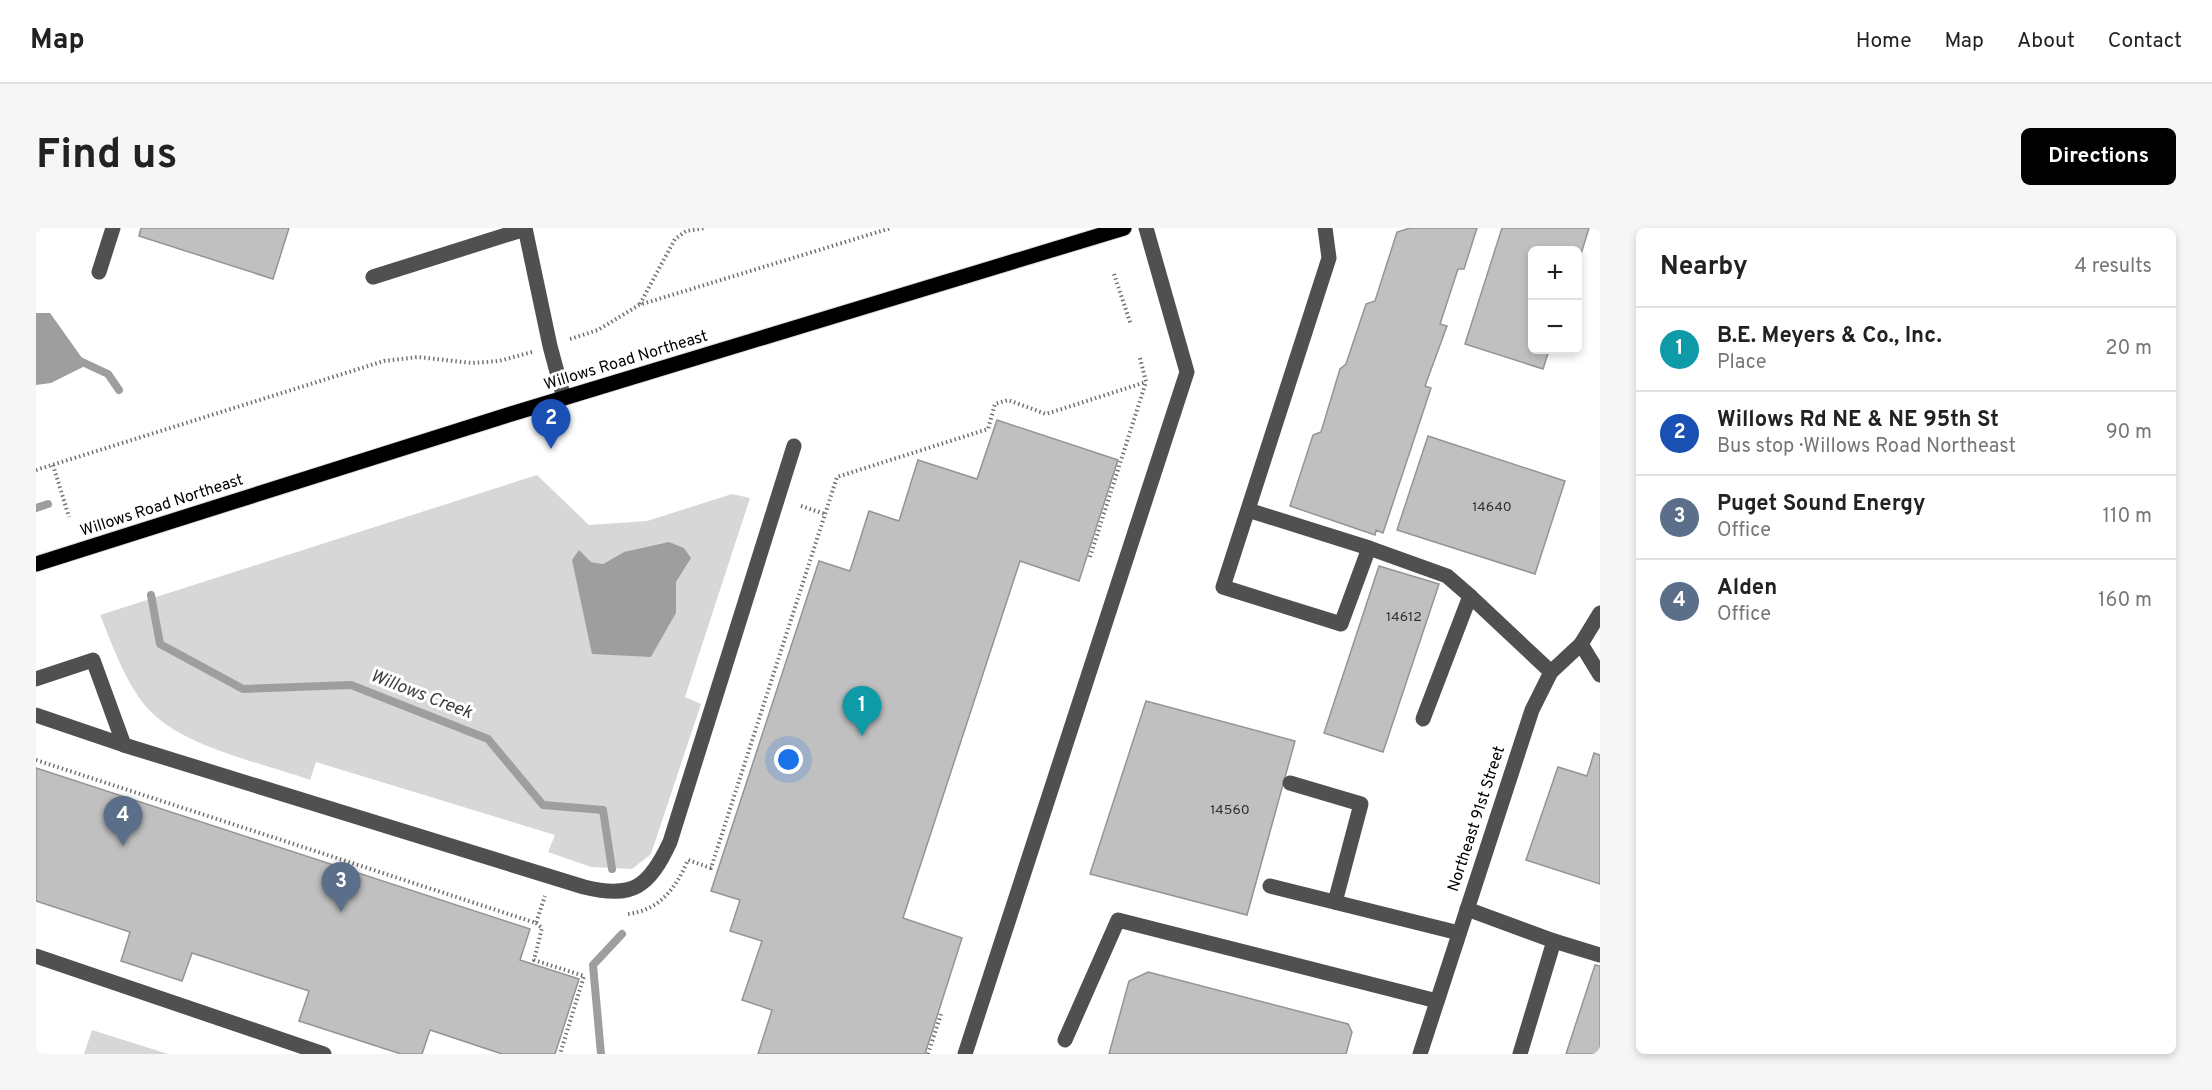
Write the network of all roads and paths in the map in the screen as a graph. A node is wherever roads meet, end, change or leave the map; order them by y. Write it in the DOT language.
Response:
graph roads {
  1 [pos="113,228"];
  2 [pos="525,228"];
  3 [pos="706,228"];
  4 [pos="891,228"];
  5 [pos="1124,228"];
  6 [pos="1146,228"];
  7 [pos="1325,228"];
  8 [pos="99,272"];
  9 [pos="1114,274"];
  10 [pos="373,277"];
  11 [pos="639,305"];
  12 [pos="1131,325"];
  13 [pos="578,336"];
  14 [pos="518,356"];
  15 [pos="1140,358"];
  16 [pos="1146,382"];
  17 [pos="564,398"];
  18 [pos="794,446"];
  19 [pos="53,465"];
  20 [pos="36,470"];
  21 [pos="801,506"];
  22 [pos="1248,510"];
  23 [pos="825,514"];
  24 [pos="69,517"];
  25 [pos="1369,548"];
  26 [pos="1090,557"];
  27 [pos="36,564"];
  28 [pos="1470,596"];
  29 [pos="1600,613"];
  30 [pos="1581,644"];
  31 [pos="1551,672"];
  32 [pos="1600,675"];
  33 [pos="36,679"];
  34 [pos="36,714"];
  35 [pos="1423,719"];
  36 [pos="124,745"];
  37 [pos="36,760"];
  38 [pos="1290,783"];
  39 [pos="1270,886"];
  40 [pos="554,899"];
  41 [pos="1335,902"];
  42 [pos="1467,909"];
  43 [pos="622,914"];
  44 [pos="536,923"];
  45 [pos="1459,933"];
  46 [pos="1554,941"];
  47 [pos="1600,955"];
  48 [pos="36,956"];
  49 [pos="1437,1001"];
  50 [pos="941,1014"];
  51 [pos="1065,1040"];
  52 [pos="324,1054"];
  53 [pos="560,1054"];
  54 [pos="928,1054"];
  55 [pos="965,1054"];
  56 [pos="1420,1054"];
  57 [pos="1520,1054"];
  1 -- 8 [label="street"];
  2 -- 10 [label="street"];
  2 -- 17 [label="street"];
  3 -- 11 [label="path"];
  4 -- 11 [label="path"];
  5 -- 17 [label="main road, Willows Road Northeast"];
  6 -- 55 [label="street"];
  7 -- 22 [label="street"];
  9 -- 12 [label="path"];
  11 -- 13 [label="path"];
  14 -- 19 [label="path"];
  15 -- 16 [label="path"];
  16 -- 23 [label="path"];
  16 -- 26 [label="path"];
  17 -- 27 [label="main road, Willows Road Northeast"];
  18 -- 36 [label="street"];
  19 -- 20 [label="path"];
  19 -- 24 [label="path"];
  21 -- 23 [label="path"];
  22 -- 25 [label="street"];
  22 -- 25 [label="street"];
  23 -- 43 [label="path"];
  25 -- 28 [label="street"];
  28 -- 31 [label="street"];
  28 -- 35 [label="street"];
  29 -- 30 [label="street, Northeast 91st Street"];
  30 -- 31 [label="street, Northeast 91st Street"];
  30 -- 32 [label="street"];
  31 -- 42 [label="street, Northeast 91st Street"];
  33 -- 36 [label="street"];
  34 -- 36 [label="street"];
  37 -- 44 [label="path"];
  38 -- 41 [label="street"];
  39 -- 41 [label="street"];
  40 -- 44 [label="path"];
  41 -- 45 [label="street"];
  42 -- 45 [label="street, Northeast 91st Street"];
  42 -- 46 [label="street"];
  44 -- 53 [label="path"];
  45 -- 49 [label="street, Northeast 91st Street"];
  46 -- 47 [label="street"];
  46 -- 57 [label="street"];
  48 -- 52 [label="street"];
  49 -- 51 [label="street"];
  49 -- 56 [label="street, Northeast 91st Street"];
  50 -- 54 [label="path"];
}
